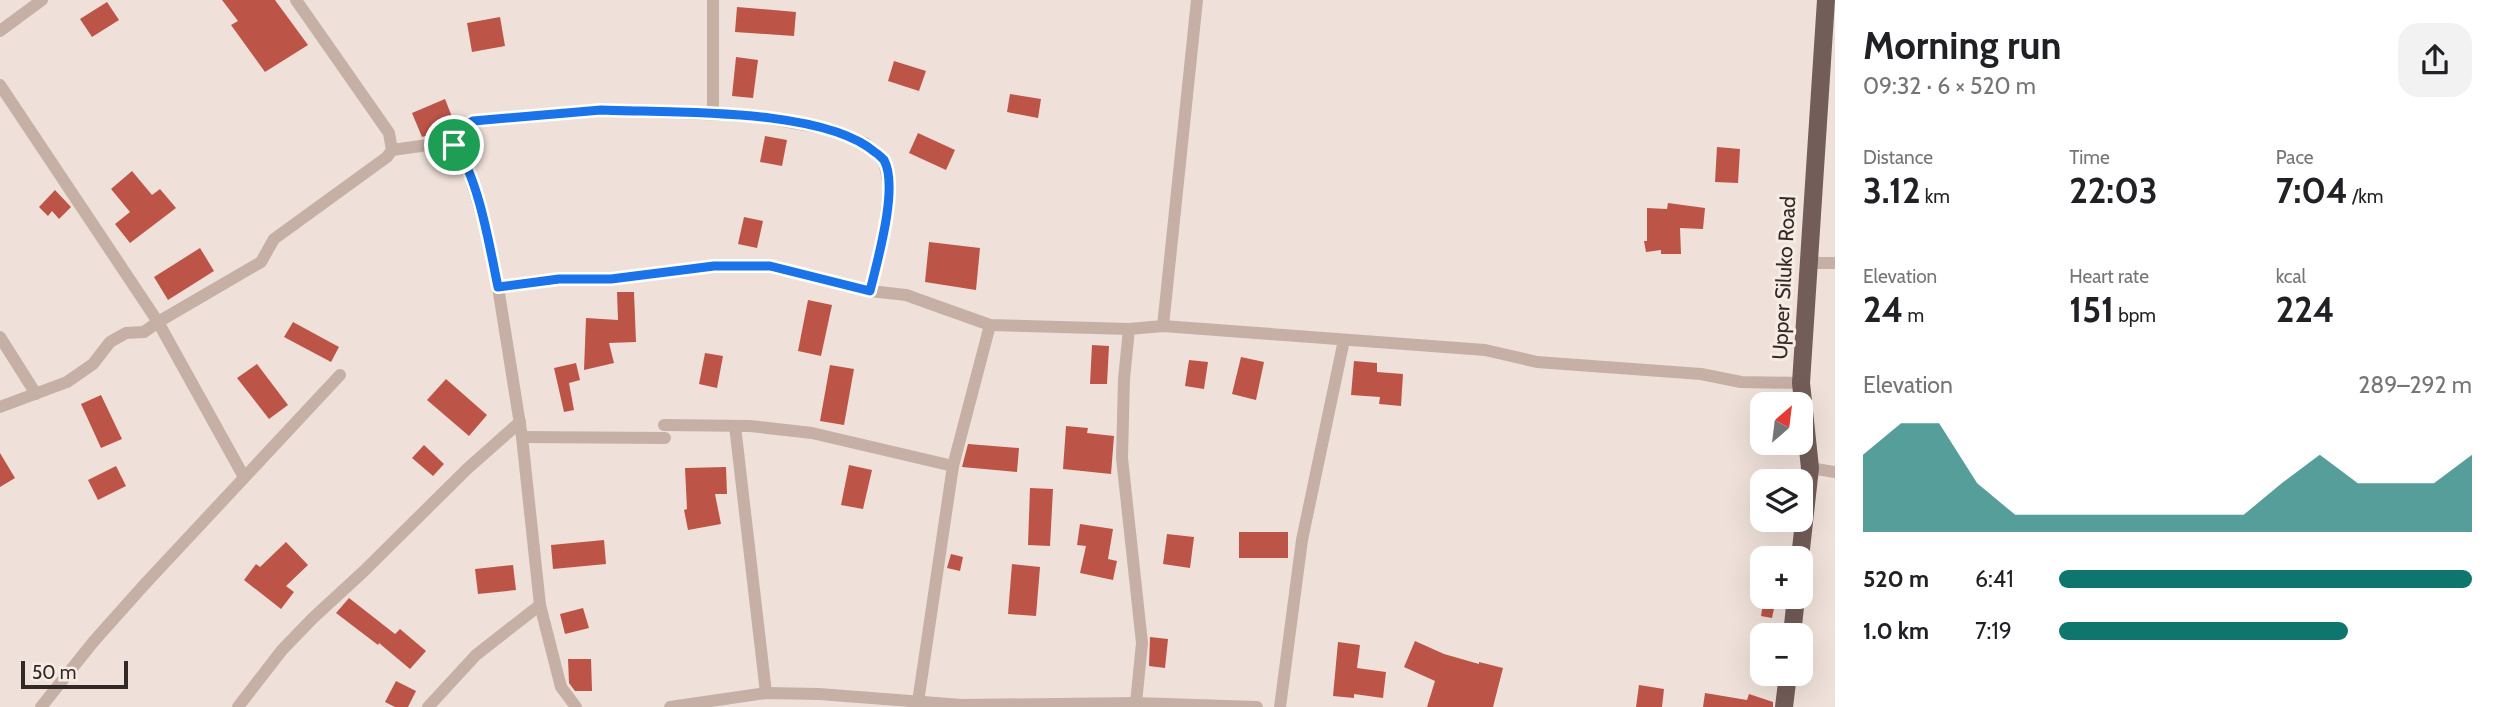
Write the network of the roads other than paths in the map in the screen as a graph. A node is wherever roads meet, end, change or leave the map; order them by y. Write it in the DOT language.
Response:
graph roads {
  1 [pos="42,0"];
  2 [pos="296,0"];
  3 [pos="713,0"];
  4 [pos="1197,0"];
  5 [pos="1826,0"];
  6 [pos="0,31"];
  7 [pos="0,85"];
  8 [pos="713,114"];
  9 [pos="454,145"];
  10 [pos="392,150"];
  11 [pos="1808,263"];
  12 [pos="1835,264"];
  13 [pos="498,287"];
  14 [pos="870,291"];
  15 [pos="158,322"];
  16 [pos="990,325"];
  17 [pos="1163,326"];
  18 [pos="1129,329"];
  19 [pos="0,337"];
  20 [pos="1344,340"];
  21 [pos="340,375"];
  22 [pos="1801,383"];
  23 [pos="36,394"];
  24 [pos="0,407"];
  25 [pos="520,422"];
  26 [pos="735,426"];
  27 [pos="523,437"];
  28 [pos="953,466"];
  29 [pos="1810,468"];
  30 [pos="1835,472"];
  31 [pos="244,477"];
  32 [pos="1801,546"];
  33 [pos="540,605"];
  34 [pos="1787,686"];
  35 [pos="766,693"];
  36 [pos="918,702"];
  37 [pos="1136,703"];
  38 [pos="714,704"];
  39 [pos="962,706"];
  40 [pos="41,707"];
  41 [pos="238,707"];
  42 [pos="428,707"];
  43 [pos="576,707"];
  44 [pos="670,707"];
  45 [pos="1257,707"];
  46 [pos="1280,707"];
  47 [pos="1784,707"];
  1 -- 6 [label="street"];
  2 -- 10 [label="street"];
  3 -- 8 [label="street"];
  4 -- 17 [label="street"];
  5 -- 11 [label="main road, Upper Siluko Road"];
  7 -- 15 [label="street"];
  8 -- 9 [label="street"];
  8 -- 14 [label="street"];
  9 -- 10 [label="street"];
  9 -- 13 [label="street"];
  10 -- 15 [label="street"];
  11 -- 12 [label="street"];
  11 -- 22 [label="main road, Upper Siluko Road"];
  13 -- 14 [label="street"];
  13 -- 25 [label="street"];
  14 -- 16 [label="street"];
  15 -- 23 [label="street"];
  15 -- 31 [label="street"];
  16 -- 18 [label="street"];
  16 -- 28 [label="street"];
  17 -- 18 [label="street"];
  17 -- 20 [label="street"];
  18 -- 37 [label="street"];
  19 -- 23 [label="street"];
  20 -- 22 [label="street"];
  20 -- 46 [label="street"];
  21 -- 31 [label="street"];
  22 -- 29 [label="main road, Upper Siluko Road"];
  23 -- 24 [label="street"];
  25 -- 27 [label="street"];
  25 -- 41 [label="street"];
  26 -- 27 [label="street"];
  26 -- 28 [label="street"];
  26 -- 35 [label="street"];
  27 -- 33 [label="street"];
  28 -- 36 [label="street"];
  29 -- 30 [label="street"];
  29 -- 32 [label="main road, Upper Siluko Road"];
  31 -- 40 [label="street"];
  33 -- 42 [label="street"];
  33 -- 43 [label="street"];
  34 -- 47 [label="main road"];
  35 -- 36 [label="street"];
  35 -- 38 [label="street"];
  36 -- 39 [label="street"];
  37 -- 39 [label="street"];
  37 -- 45 [label="street"];
  38 -- 44 [label="street"];
}
